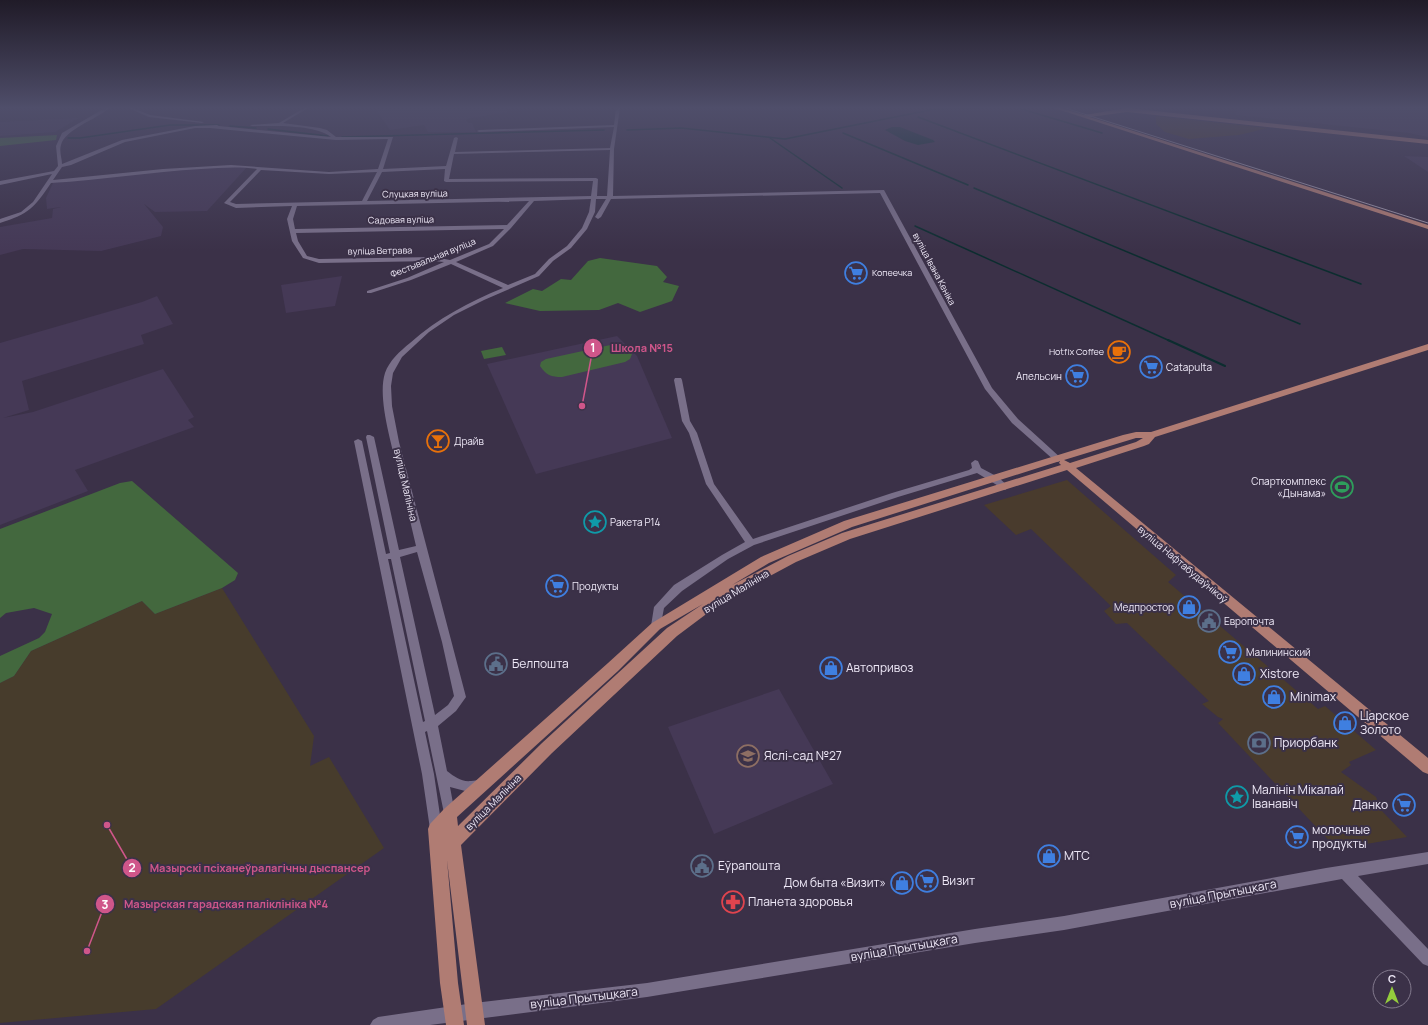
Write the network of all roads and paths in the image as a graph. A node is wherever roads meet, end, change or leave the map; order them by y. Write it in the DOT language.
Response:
graph roads {
  1 [pos="59,156"];
  2 [pos="89,156"];
  3 [pos="385,156"];
  4 [pos="451,156"];
  5 [pos="612,156"];
  6 [pos="1206,156"];
  7 [pos="60,166"];
  8 [pos="448,167"];
  9 [pos="260,168"];
  10 [pos="380,170"];
  11 [pos="56,172"];
  12 [pos="49,182"];
  13 [pos="0,183"];
  14 [pos="744,194"];
  15 [pos="610,197"];
  16 [pos="594,198"];
  17 [pos="532,200"];
  18 [pos="364,202"];
  19 [pos="295,205"];
  20 [pos="598,217"];
  21 [pos="0,221"];
  22 [pos="509,227"];
  23 [pos="1428,227"];
  24 [pos="293,231"];
  25 [pos="452,262"];
  26 [pos="507,287"];
  27 [pos="369,292"];
  28 [pos="1428,347"];
  29 [pos="678,380"];
  30 [pos="370,437"];
  31 [pos="358,441"];
  32 [pos="1063,463"];
  33 [pos="995,479"];
  34 [pos="1005,487"];
  35 [pos="751,543"];
  36 [pos="421,548"];
  37 [pos="395,555"];
  38 [pos="382,558"];
  39 [pos="656,626"];
  40 [pos="432,725"];
  41 [pos="419,729"];
  42 [pos="1428,767"];
  43 [pos="442,775"];
  44 [pos="484,783"];
  45 [pos="449,814"];
  46 [pos="436,829"];
  47 [pos="454,842"];
  48 [pos="438,857"];
  49 [pos="1428,858"];
  50 [pos="1344,872"];
  51 [pos="1428,959"];
  52 [pos="475,1018"];
  53 [pos="454,1020"];
  54 [pos="378,1025"];
  1 -- 7 [label="street"];
  2 -- 7 [label="street"];
  3 -- 10 [label="street"];
  4 -- 8 [label="street"];
  5 -- 15 [label="street"];
  6 -- 23 [label="main road"];
  7 -- 11 [label="street"];
  8 -- 10 [label="street"];
  8 -- 16 [label="street"];
  9 -- 10 [label="street"];
  9 -- 12 [label="street"];
  9 -- 19 [label="street, Слуцкая вуліца"];
  10 -- 18 [label="street"];
  11 -- 12 [label="street"];
  11 -- 13 [label="street"];
  12 -- 21 [label="street"];
  14 -- 15 [label="street, Слуцкая вуліца"];
  14 -- 32 [label="street, вуліца Івана Кеніка"];
  15 -- 16 [label="street, Слуцкая вуліца"];
  15 -- 20 [label="street"];
  16 -- 17 [label="street, Слуцкая вуліца"];
  16 -- 26 [label="street"];
  17 -- 18 [label="street, Слуцкая вуліца"];
  17 -- 22 [label="street, Фестывальная вуліца"];
  18 -- 19 [label="street, Слуцкая вуліца"];
  19 -- 24 [label="street, вуліца Ветрава"];
  22 -- 24 [label="street, Садовая вуліца"];
  22 -- 25 [label="street, Фестывальная вуліца"];
  24 -- 25 [label="street, вуліца Ветрава"];
  25 -- 26 [label="street, вуліца Ветрава"];
  25 -- 27 [label="street, Фестывальная вуліца"];
  26 -- 36 [label="street, вуліца Малініна"];
  28 -- 32 [label="main road"];
  29 -- 35 [label="street"];
  30 -- 37 [label="street"];
  31 -- 38 [label="street"];
  32 -- 33 [label="main road, вуліца Малініна"];
  32 -- 34 [label="main road, вуліца Малініна"];
  32 -- 42 [label="main road, вуліца Нафтабудаўнікоў"];
  33 -- 34 [label="street"];
  33 -- 35 [label="street"];
  33 -- 39 [label="main road, вуліца Малініна"];
  34 -- 47 [label="main road, вуліца Малініна"];
  35 -- 39 [label="street"];
  36 -- 37 [label="street"];
  36 -- 40 [label="street, вуліца Малініна"];
  37 -- 38 [label="street"];
  37 -- 40 [label="street"];
  38 -- 41 [label="street"];
  39 -- 44 [label="main road, вуліца Малініна"];
  40 -- 41 [label="street"];
  40 -- 43 [label="street"];
  41 -- 46 [label="street"];
  43 -- 44 [label="street"];
  43 -- 45 [label="street"];
  44 -- 45 [label="main road, вуліца Малініна"];
  45 -- 46 [label="main road, вуліца Малініна"];
  45 -- 47 [label="main road, вуліца Малініна"];
  46 -- 48 [label="main road"];
  47 -- 48 [label="main road, вуліца Малініна"];
  47 -- 52 [label="main road, вуліца Малініна"];
  48 -- 53 [label="main road"];
  49 -- 50 [label="street, вуліца Прытыцкага"];
  50 -- 51 [label="street"];
  50 -- 52 [label="street, вуліца Прытыцкага"];
  52 -- 53 [label="street, вуліца Прытыцкага"];
  53 -- 54 [label="street, вуліца Прытыцкага"];
}
